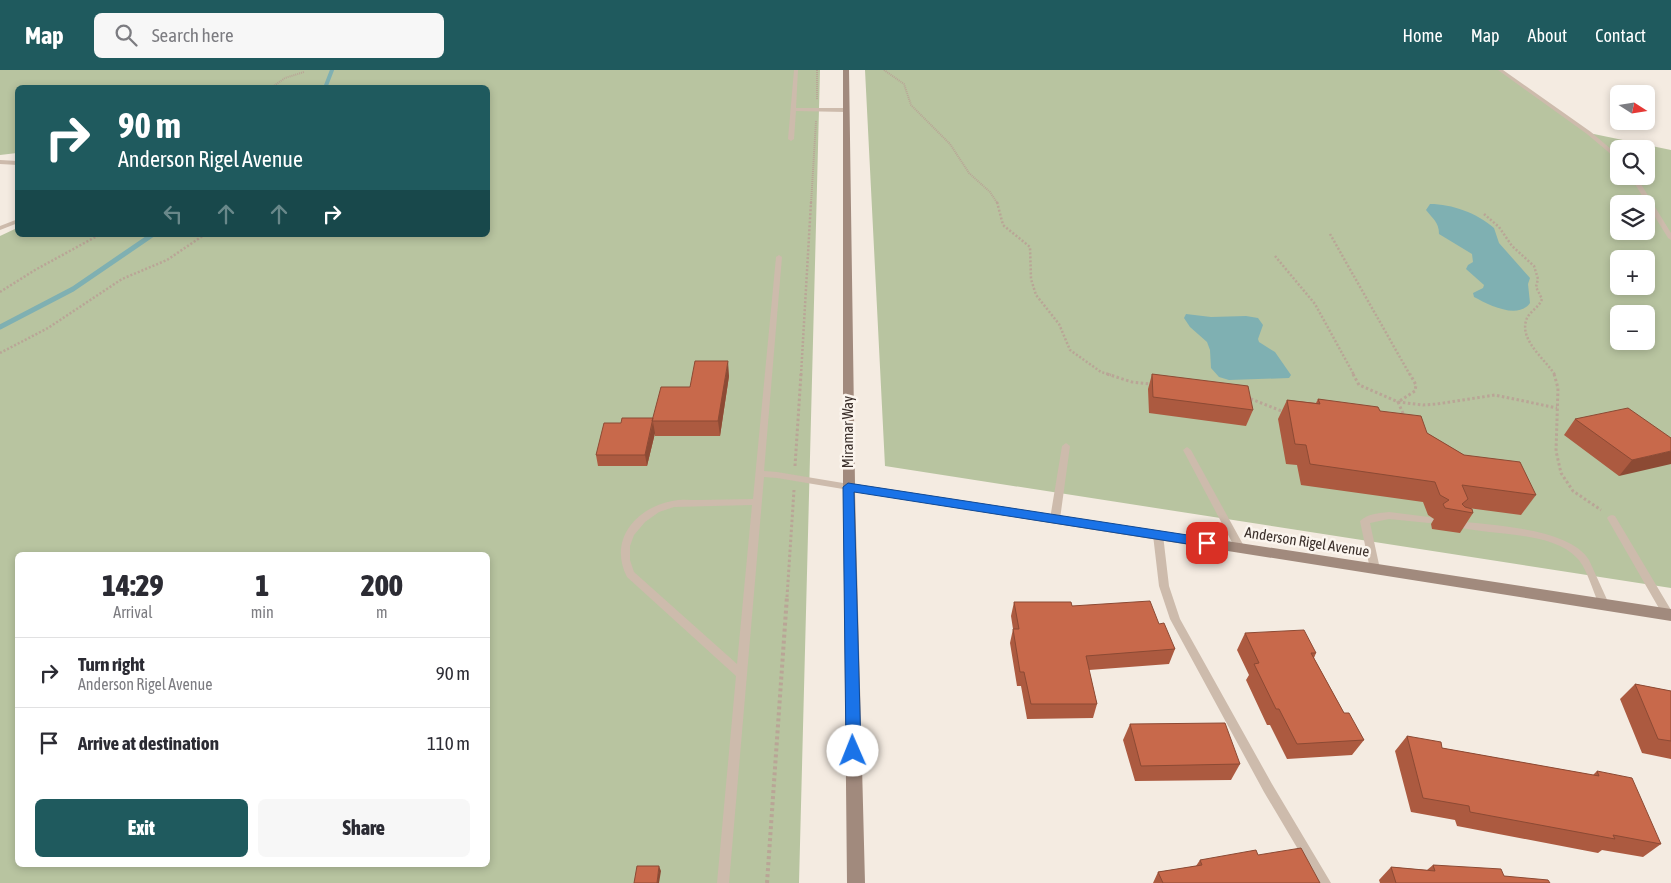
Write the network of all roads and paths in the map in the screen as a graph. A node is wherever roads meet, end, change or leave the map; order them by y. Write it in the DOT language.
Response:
graph roads {
  1 [pos="796,70"];
  2 [pos="846,70"];
  3 [pos="884,70"];
  4 [pos="1500,70"];
  5 [pos="304,72"];
  6 [pos="275,85"];
  7 [pos="794,109"];
  8 [pos="846,110"];
  9 [pos="791,139"];
  10 [pos="1610,151"];
  11 [pos="0,162"];
  12 [pos="15,163"];
  13 [pos="1639,185"];
  14 [pos="1484,214"];
  15 [pos="15,222"];
  16 [pos="0,228"];
  17 [pos="1330,234"];
  18 [pos="95,237"];
  19 [pos="201,237"];
  20 [pos="1671,238"];
  21 [pos="1275,256"];
  22 [pos="779,257"];
  23 [pos="0,292"];
  24 [pos="0,353"];
  25 [pos="1157,385"];
  26 [pos="1242,395"];
  27 [pos="1398,402"];
  28 [pos="1557,408"];
  29 [pos="1287,413"];
  30 [pos="1406,422"];
  31 [pos="1066,446"];
  32 [pos="1187,450"];
  33 [pos="760,474"];
  34 [pos="848,487"];
  35 [pos="758,502"];
  36 [pos="1612,518"];
  37 [pos="1055,519"];
  38 [pos="1429,520"];
  39 [pos="1456,524"];
  40 [pos="1158,535"];
  41 [pos="1240,548"];
  42 [pos="1375,569"];
  43 [pos="1604,604"];
  44 [pos="1669,614"];
  45 [pos="740,673"];
  46 [pos="723,883"];
  47 [pos="856,883"];
  48 [pos="1325,883"];
  1 -- 7 [label="lane"];
  2 -- 8 [label="street, Miramar Way"];
  3 -- 25 [label="path"];
  4 -- 10 [label="lane"];
  5 -- 6 [label="path"];
  7 -- 8 [label="lane"];
  7 -- 9 [label="lane"];
  8 -- 34 [label="street, Miramar Way"];
  11 -- 12 [label="lane"];
  13 -- 20 [label="lane"];
  14 -- 28 [label="path"];
  15 -- 16 [label="lane"];
  17 -- 27 [label="path"];
  18 -- 23 [label="path"];
  19 -- 24 [label="path"];
  21 -- 27 [label="path"];
  22 -- 33 [label="lane"];
  26 -- 29 [label="path"];
  27 -- 28 [label="path"];
  27 -- 30 [label="path"];
  28 -- 36 [label="path"];
  31 -- 37 [label="lane"];
  32 -- 41 [label="lane"];
  33 -- 34 [label="lane"];
  33 -- 35 [label="lane"];
  34 -- 37 [label="street, Anderson Rigel Avenue"];
  34 -- 47 [label="street, Miramar Way"];
  35 -- 45 [label="lane"];
  35 -- 45 [label="lane"];
  36 -- 44 [label="lane"];
  37 -- 40 [label="street, Anderson Rigel Avenue"];
  38 -- 42 [label="lane"];
  39 -- 43 [label="lane"];
  40 -- 41 [label="street, Anderson Rigel Avenue"];
  40 -- 48 [label="lane"];
  41 -- 42 [label="street, Anderson Rigel Avenue"];
  42 -- 43 [label="street, Anderson Rigel Avenue"];
  43 -- 44 [label="street, Anderson Rigel Avenue"];
  45 -- 46 [label="lane"];
}
